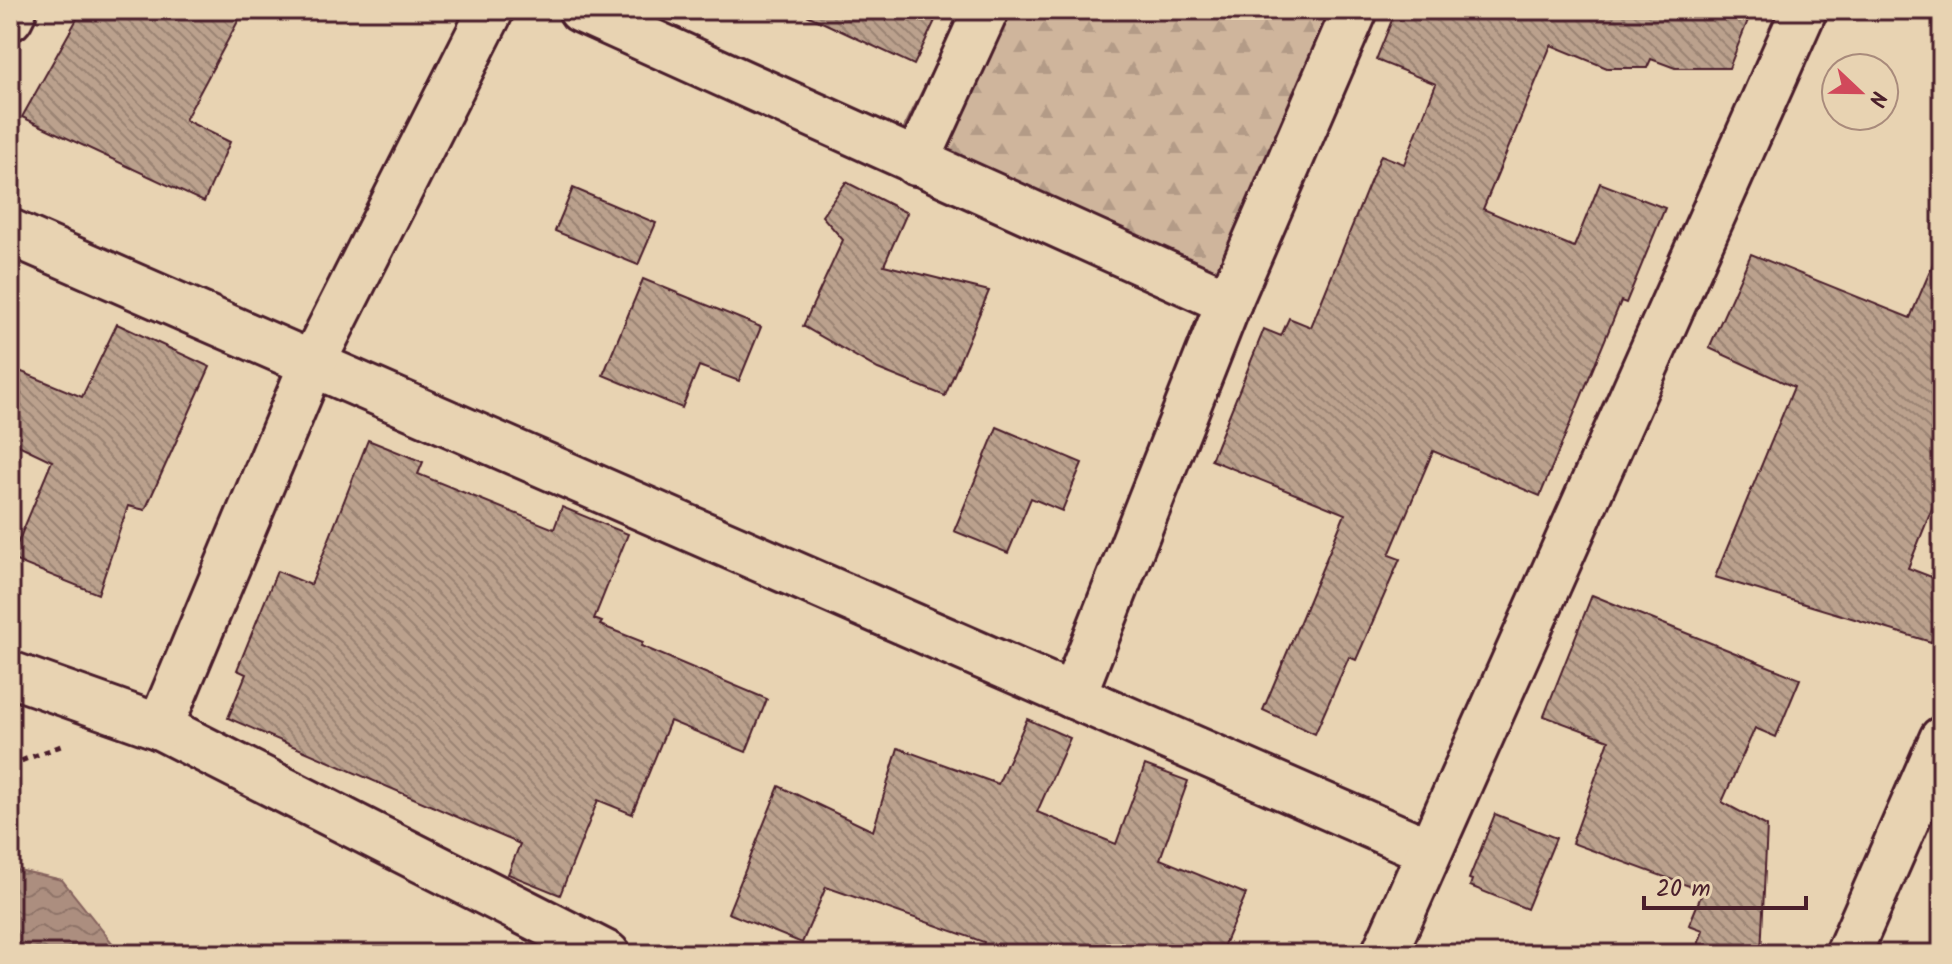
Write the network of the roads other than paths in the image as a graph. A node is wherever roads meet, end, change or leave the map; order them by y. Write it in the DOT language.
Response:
graph roads {
  1 [pos="14,10"];
  2 [pos="491,10"];
  3 [pos="581,10"];
  4 [pos="986,10"];
  5 [pos="1355,10"];
  6 [pos="1804,10"];
  7 [pos="10,18"];
  8 [pos="916,163"];
  9 [pos="10,232"];
  10 [pos="1229,302"];
  11 [pos="312,364"];
  12 [pos="10,674"];
  13 [pos="1073,696"];
  14 [pos="160,727"];
  15 [pos="1942,739"];
  16 [pos="1429,851"];
  17 [pos="607,954"];
  18 [pos="1384,954"];
  19 [pos="1848,954"];
  1 -- 7 [label="street"];
  2 -- 11 [label="street"];
  3 -- 8 [label="street"];
  4 -- 8 [label="street"];
  5 -- 10 [label="street"];
  6 -- 16 [label="street"];
  8 -- 10 [label="street"];
  9 -- 11 [label="street"];
  10 -- 13 [label="street"];
  11 -- 13 [label="street"];
  11 -- 14 [label="street"];
  12 -- 14 [label="street"];
  13 -- 16 [label="street"];
  14 -- 17 [label="street"];
  15 -- 19 [label="street"];
  16 -- 18 [label="street"];
}
